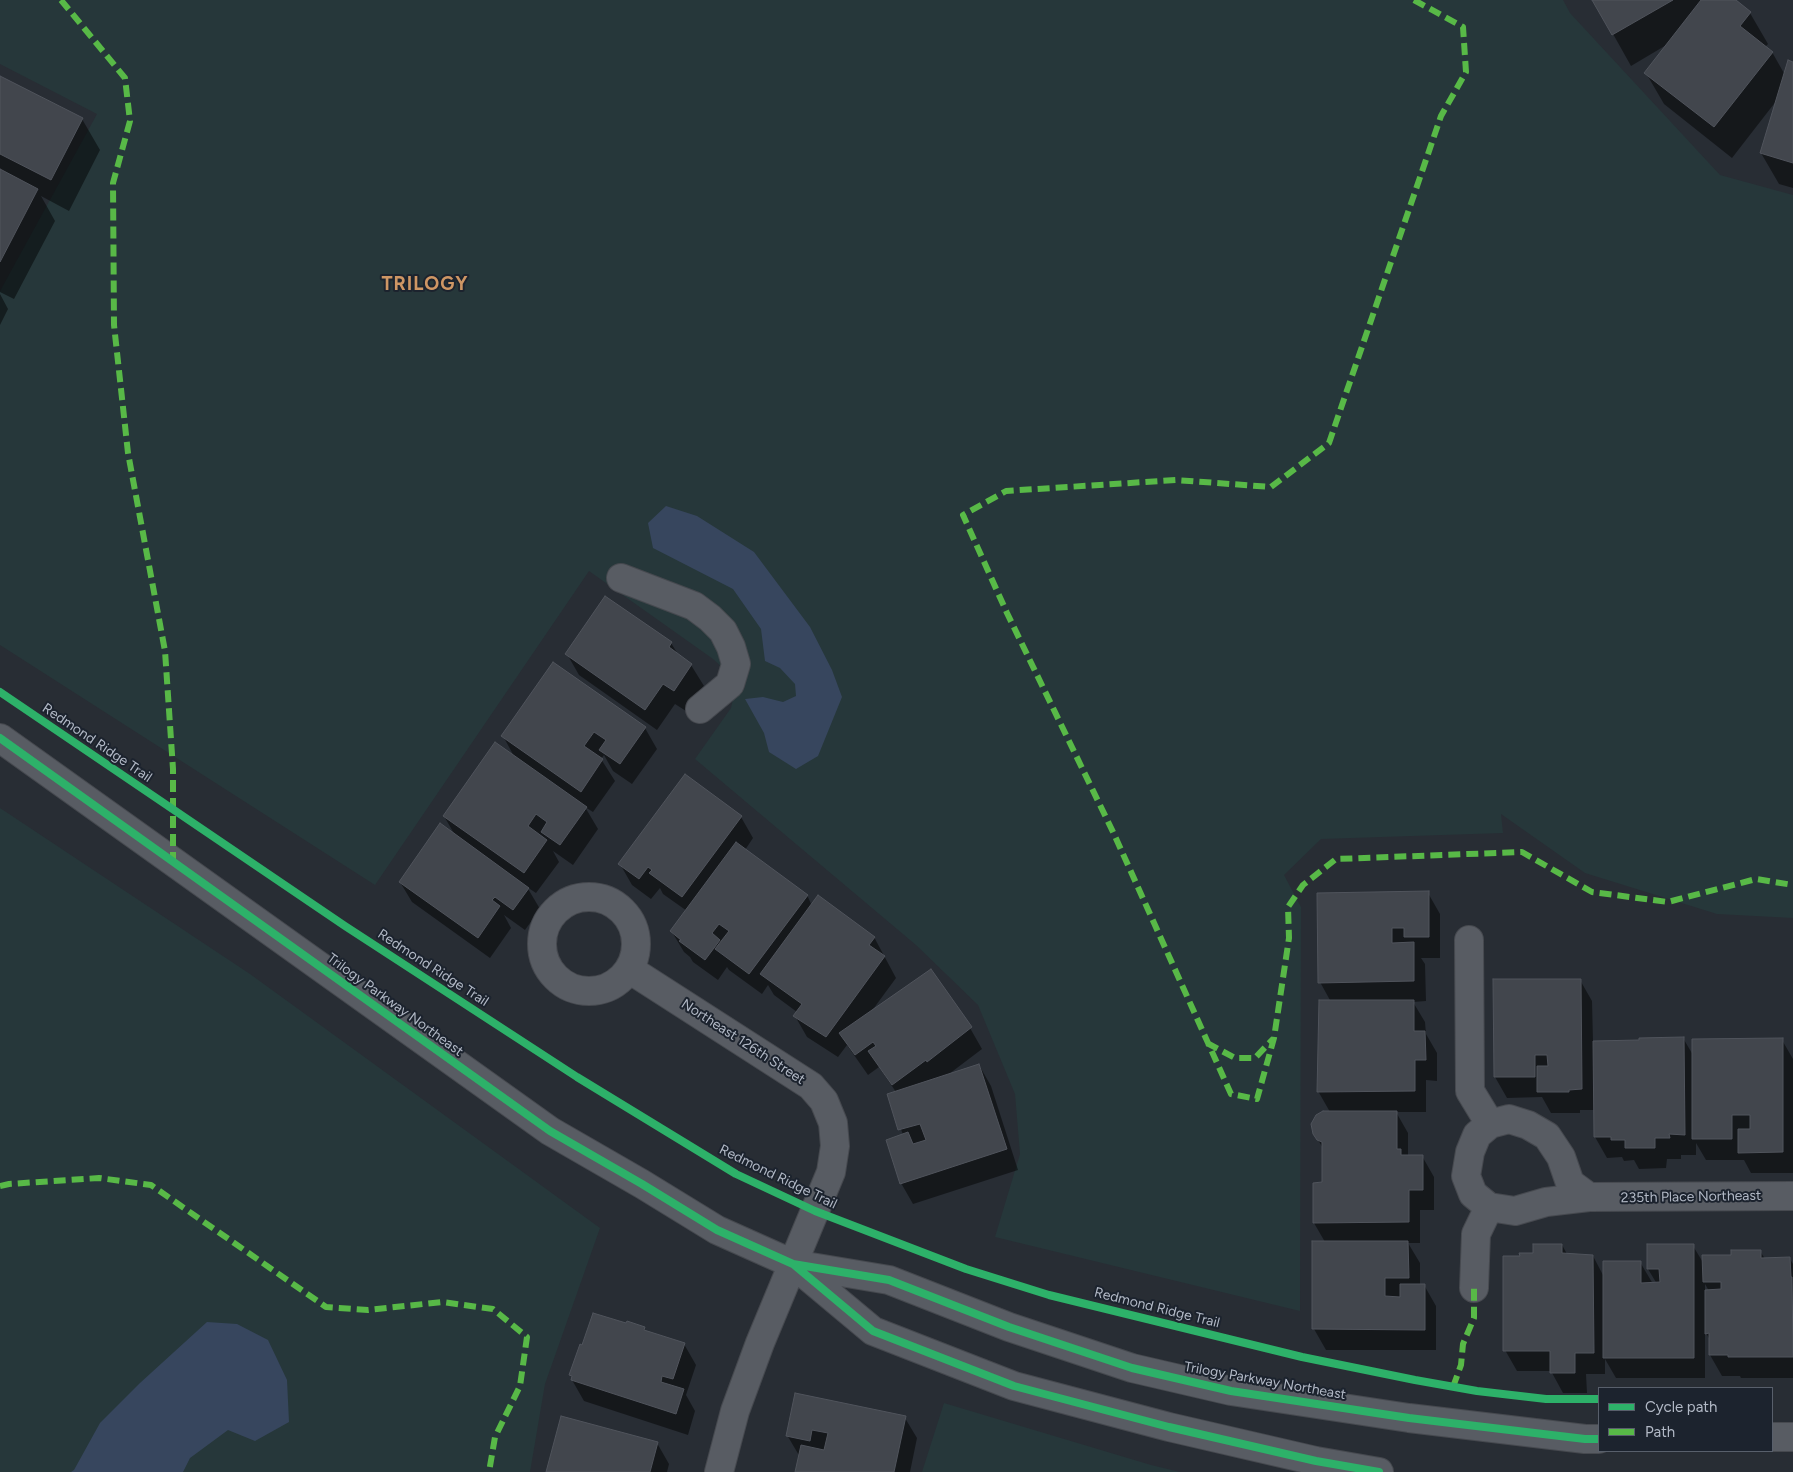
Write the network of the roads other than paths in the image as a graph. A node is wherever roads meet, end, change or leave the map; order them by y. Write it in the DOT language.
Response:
graph roads {
  1 [pos="621,578"];
  2 [pos="700,709"];
  3 [pos="0,738"];
  4 [pos="1469,940"];
  5 [pos="629,969"];
  6 [pos="1490,1124"];
  7 [pos="1793,1196"];
  8 [pos="1589,1198"];
  9 [pos="1489,1206"];
  10 [pos="793,1264"];
  11 [pos="1474,1288"];
  12 [pos="1773,1437"];
  13 [pos="1793,1437"];
  14 [pos="1598,1439"];
  15 [pos="719,1472"];
  16 [pos="1379,1472"];
  1 -- 2 [label="street"];
  3 -- 10 [label="street, Trilogy Parkway Northeast"];
  4 -- 6 [label="street"];
  5 -- 10 [label="street, Northeast 126th Street"];
  6 -- 8 [label="street"];
  6 -- 9 [label="street"];
  7 -- 8 [label="street, 235th Place Northeast"];
  8 -- 9 [label="street, 235th Place Northeast"];
  9 -- 11 [label="street"];
  10 -- 14 [label="street, Trilogy Parkway Northeast"];
  10 -- 15 [label="street, Northeast 126th Street"];
  10 -- 16 [label="street, Trilogy Parkway Northeast"];
  12 -- 13 [label="street"];
}
